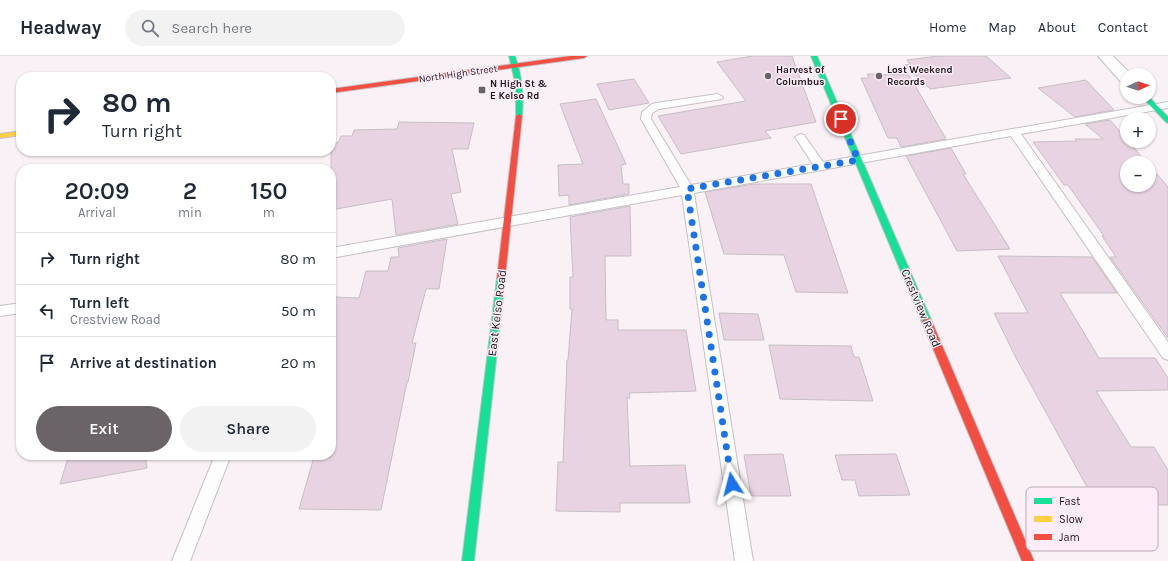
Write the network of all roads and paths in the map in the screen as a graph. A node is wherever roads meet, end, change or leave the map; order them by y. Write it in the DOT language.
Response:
graph roads {
  1 [pos="512,56"];
  2 [pos="584,56"];
  3 [pos="814,56"];
  4 [pos="1105,56"];
  5 [pos="515,66"];
  6 [pos="1120,72"];
  7 [pos="336,90"];
  8 [pos="718,97"];
  9 [pos="1152,104"];
  10 [pos="1168,105"];
  11 [pos="1155,107"];
  12 [pos="1168,121"];
  13 [pos="1014,132"];
  14 [pos="16,134"];
  15 [pos="0,136"];
  16 [pos="800,138"];
  17 [pos="858,160"];
  18 [pos="820,166"];
  19 [pos="687,189"];
  20 [pos="508,221"];
  21 [pos="336,252"];
  22 [pos="16,309"];
  23 [pos="0,311"];
  24 [pos="1168,354"];
  25 [pos="221,460"];
  26 [pos="181,561"];
  27 [pos="468,561"];
  28 [pos="744,561"];
  29 [pos="1028,561"];
  1 -- 5 [label="street, East Kelso Road"];
  2 -- 5 [label="street, North High Street"];
  3 -- 17 [label="street, Crestview Road"];
  4 -- 6 [label="street"];
  5 -- 7 [label="street, North High Street"];
  5 -- 20 [label="street, East Kelso Road"];
  8 -- 19 [label="lane"];
  9 -- 11 [label="street"];
  10 -- 11 [label="lane"];
  11 -- 12 [label="street"];
  11 -- 13 [label="lane"];
  13 -- 17 [label="lane"];
  13 -- 24 [label="lane"];
  14 -- 15 [label="street"];
  16 -- 18 [label="lane"];
  17 -- 18 [label="lane"];
  17 -- 29 [label="street, Crestview Road"];
  18 -- 19 [label="lane"];
  19 -- 20 [label="lane"];
  19 -- 28 [label="lane"];
  20 -- 21 [label="lane"];
  20 -- 27 [label="street, East Kelso Road"];
  22 -- 23 [label="lane"];
  25 -- 26 [label="lane"];
}
